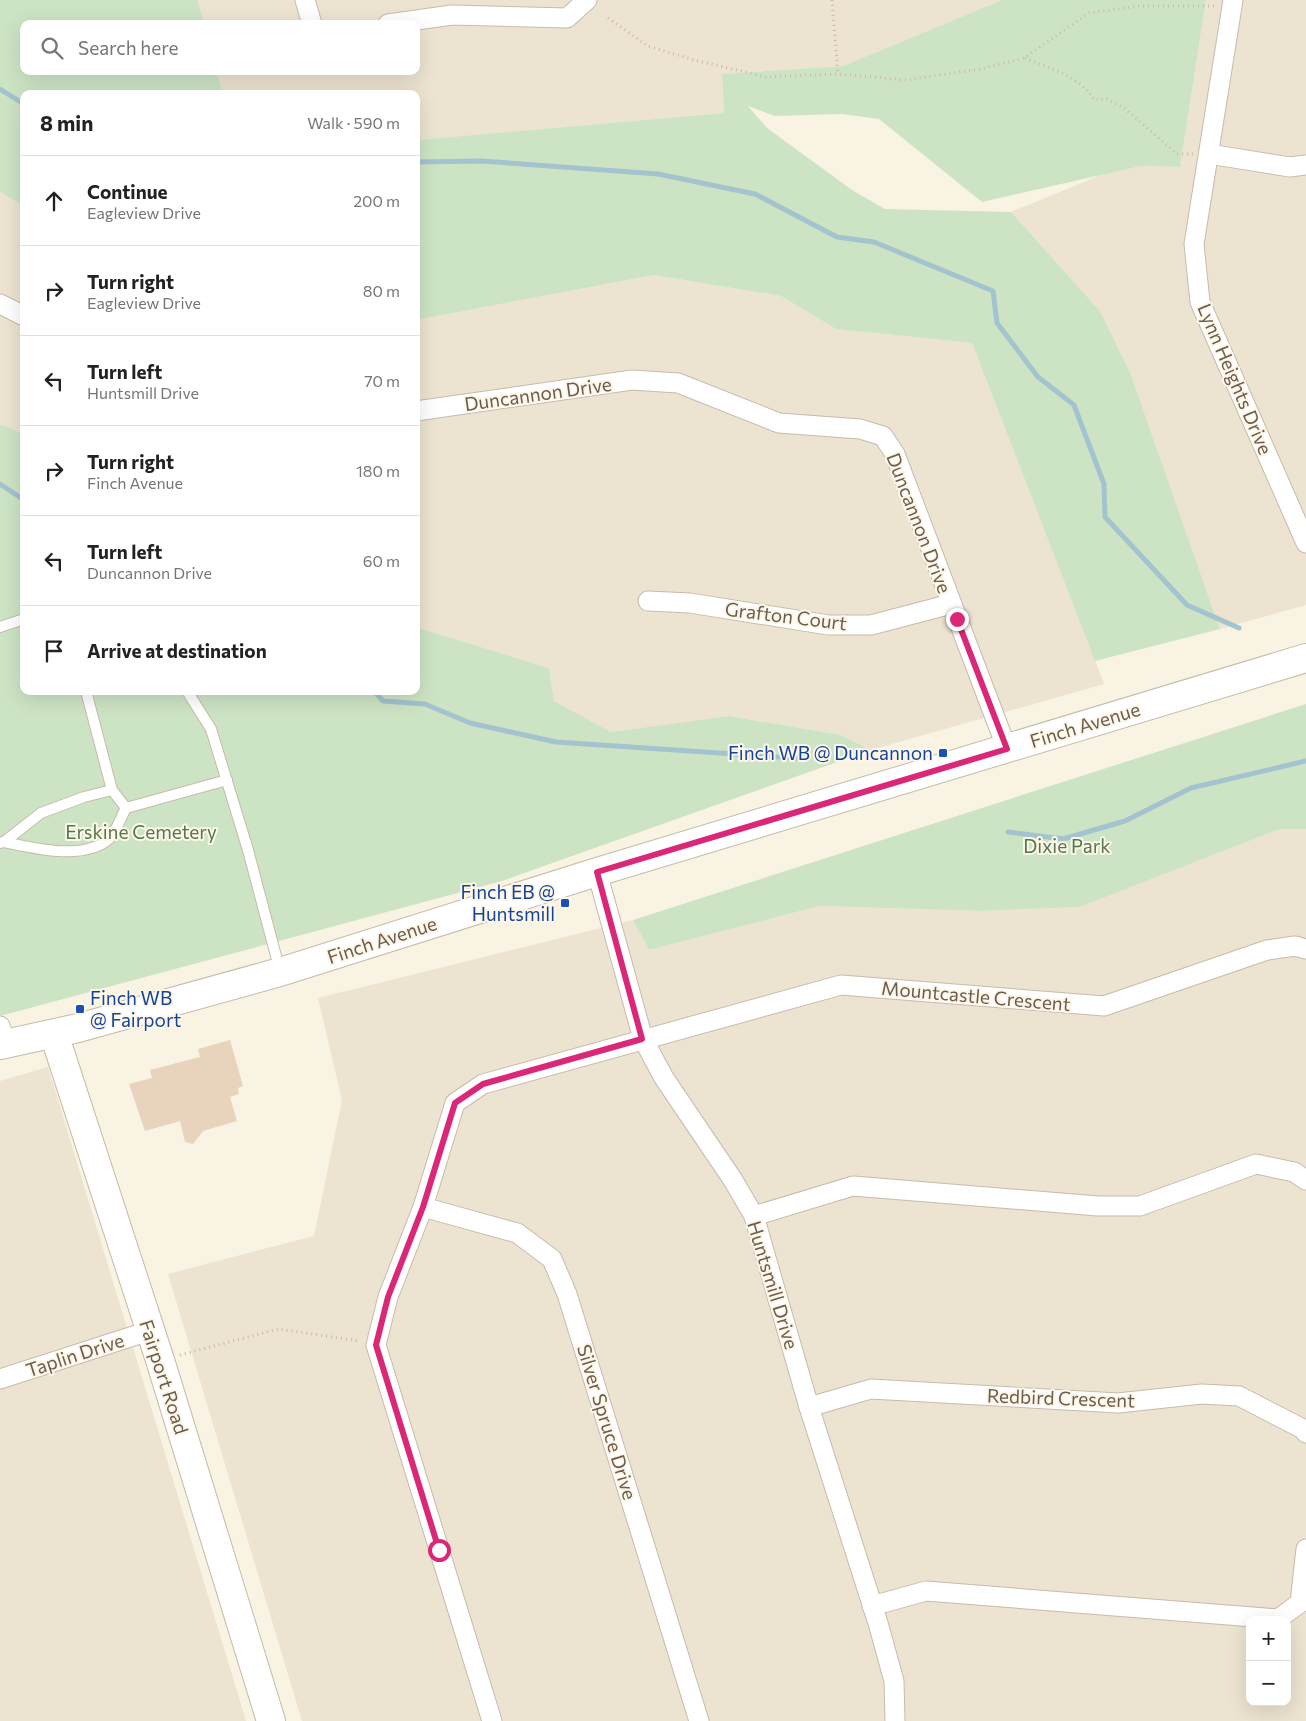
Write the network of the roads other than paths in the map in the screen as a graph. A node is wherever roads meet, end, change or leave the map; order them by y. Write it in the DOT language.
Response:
graph roads {
  1 [pos="305,0"];
  2 [pos="587,0"];
  3 [pos="1232,4"];
  4 [pos="311,20"];
  5 [pos="416,20"];
  6 [pos="1210,154"];
  7 [pos="1306,164"];
  8 [pos="0,304"];
  9 [pos="20,314"];
  10 [pos="420,411"];
  11 [pos="1306,544"];
  12 [pos="648,601"];
  13 [pos="951,604"];
  14 [pos="20,620"];
  15 [pos="0,627"];
  16 [pos="1306,658"];
  17 [pos="87,695"];
  18 [pos="190,695"];
  19 [pos="1007,749"];
  20 [pos="226,780"];
  21 [pos="112,790"];
  22 [pos="126,808"];
  23 [pos="2,842"];
  24 [pos="597,872"];
  25 [pos="1306,948"];
  26 [pos="280,972"];
  27 [pos="54,1034"];
  28 [pos="2,1038"];
  29 [pos="642,1039"];
  30 [pos="1306,1180"];
  31 [pos="423,1207"];
  32 [pos="754,1216"];
  33 [pos="149,1331"];
  34 [pos="0,1379"];
  35 [pos="809,1407"];
  36 [pos="1306,1433"];
  37 [pos="1306,1549"];
  38 [pos="872,1606"];
  39 [pos="271,1721"];
  40 [pos="492,1721"];
  41 [pos="699,1721"];
  42 [pos="895,1721"];
  1 -- 4 [label="street"];
  2 -- 5 [label="street"];
  3 -- 6 [label="street, Lynn Heights Drive"];
  6 -- 7 [label="street"];
  6 -- 11 [label="street, Lynn Heights Drive"];
  8 -- 9 [label="street"];
  10 -- 13 [label="street, Duncannon Drive"];
  12 -- 13 [label="street, Grafton Court"];
  13 -- 19 [label="street, Duncannon Drive"];
  14 -- 15 [label="lane"];
  16 -- 19 [label="main road, Finch Avenue"];
  17 -- 21 [label="lane"];
  18 -- 20 [label="lane"];
  19 -- 24 [label="main road, Finch Avenue"];
  20 -- 22 [label="lane"];
  20 -- 26 [label="lane"];
  21 -- 22 [label="lane"];
  21 -- 23 [label="lane"];
  22 -- 23 [label="lane"];
  24 -- 26 [label="main road, Finch Avenue"];
  24 -- 29 [label="street, Huntsmill Drive"];
  25 -- 29 [label="street, Mountcastle Crescent"];
  26 -- 27 [label="main road, Finch Avenue"];
  27 -- 28 [label="main road, Finch Avenue"];
  27 -- 33 [label="main road, Fairport Road"];
  29 -- 31 [label="street, Mountcastle Crescent"];
  29 -- 32 [label="street, Huntsmill Drive"];
  30 -- 32 [label="street"];
  31 -- 40 [label="street, Mountcastle Crescent"];
  31 -- 41 [label="street, Silver Spruce Drive"];
  32 -- 35 [label="street, Huntsmill Drive"];
  33 -- 34 [label="street, Taplin Drive"];
  33 -- 39 [label="main road, Fairport Road"];
  35 -- 36 [label="street, Redbird Crescent"];
  35 -- 38 [label="street, Huntsmill Drive"];
  37 -- 38 [label="street"];
  38 -- 42 [label="street, Huntsmill Drive"];
}
